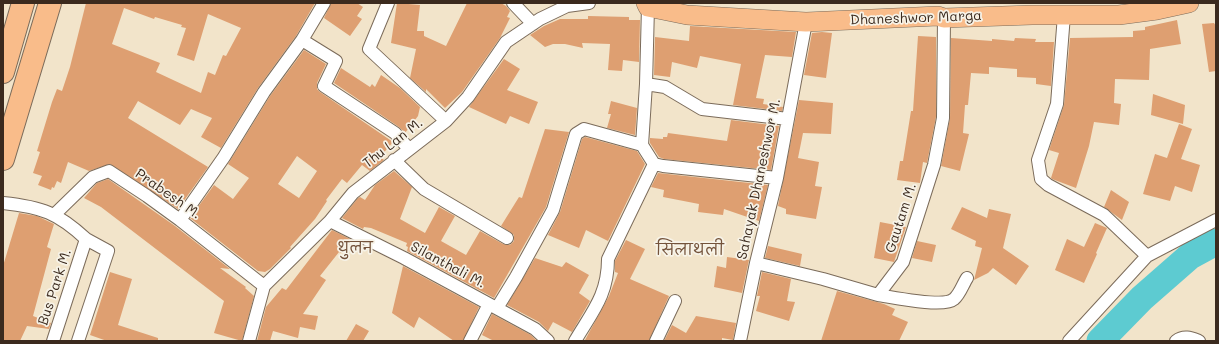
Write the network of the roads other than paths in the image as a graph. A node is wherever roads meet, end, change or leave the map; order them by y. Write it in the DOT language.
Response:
graph roads {
  1 [pos="24,3"];
  2 [pos="50,3"];
  3 [pos="324,3"];
  4 [pos="388,3"];
  5 [pos="513,3"];
  6 [pos="589,3"];
  7 [pos="1190,3"];
  8 [pos="647,5"];
  9 [pos="1157,6"];
  10 [pos="1064,14"];
  11 [pos="944,18"];
  12 [pos="806,22"];
  13 [pos="533,24"];
  14 [pos="302,40"];
  15 [pos="3,72"];
  16 [pos="646,84"];
  17 [pos="788,120"];
  18 [pos="446,121"];
  19 [pos="642,145"];
  20 [pos="409,149"];
  21 [pos="3,159"];
  22 [pos="394,160"];
  23 [pos="654,164"];
  24 [pos="777,178"];
  25 [pos="3,203"];
  26 [pos="55,214"];
  27 [pos="180,220"];
  28 [pos="1216,220"];
  29 [pos="330,221"];
  30 [pos="507,238"];
  31 [pos="86,239"];
  32 [pos="1147,256"];
  33 [pos="756,263"];
  34 [pos="967,278"];
  35 [pos="264,286"];
  36 [pos="878,296"];
  37 [pos="675,301"];
  38 [pos="493,306"];
  39 [pos="53,341"];
  40 [pos="78,341"];
  41 [pos="249,341"];
  42 [pos="470,341"];
  43 [pos="548,341"];
  44 [pos="575,341"];
  45 [pos="656,341"];
  46 [pos="740,341"];
  47 [pos="1069,341"];
  48 [pos="1176,341"];
  49 [pos="1199,341"];
  1 -- 15 [label="highway"];
  2 -- 21 [label="highway"];
  3 -- 14 [label="street"];
  4 -- 18 [label="street"];
  5 -- 13 [label="street"];
  6 -- 13 [label="street, Thu Lan M."];
  7 -- 9 [label="main road, Dhaneshwor Marga"];
  8 -- 12 [label="main road, Dhaneshwor Marga"];
  8 -- 16 [label="street"];
  9 -- 10 [label="main road, Dhaneshwor Marga"];
  10 -- 11 [label="main road, Dhaneshwor Marga"];
  10 -- 32 [label="street"];
  11 -- 12 [label="main road, Dhaneshwor Marga"];
  11 -- 36 [label="street, Gautam M."];
  12 -- 17 [label="street, Sahayak Dhaneshwor M."];
  13 -- 18 [label="street, Thu Lan M."];
  14 -- 20 [label="street"];
  14 -- 27 [label="street"];
  16 -- 17 [label="street"];
  16 -- 19 [label="street"];
  17 -- 24 [label="street, Sahayak Dhaneshwor M."];
  18 -- 20 [label="street, Thu Lan M."];
  19 -- 23 [label="street"];
  19 -- 38 [label="street"];
  20 -- 22 [label="street, Thu Lan M."];
  22 -- 29 [label="street, Thu Lan M."];
  22 -- 30 [label="street"];
  23 -- 24 [label="street"];
  23 -- 44 [label="street"];
  24 -- 33 [label="street, Sahayak Dhaneshwor M."];
  25 -- 26 [label="street, Bus Park M."];
  26 -- 27 [label="street, Prabesh M."];
  26 -- 31 [label="street, Bus Park M."];
  27 -- 35 [label="street, Prabesh M."];
  28 -- 32 [label="street"];
  29 -- 35 [label="street, Thu Lan M."];
  29 -- 38 [label="street, Silanthali M."];
  31 -- 39 [label="street, Bus Park M."];
  31 -- 40 [label="street"];
  32 -- 47 [label="street"];
  33 -- 36 [label="street"];
  33 -- 46 [label="street, Sahayak Dhaneshwor M."];
  34 -- 36 [label="street"];
  35 -- 41 [label="street"];
  37 -- 45 [label="street"];
  38 -- 42 [label="street"];
  38 -- 43 [label="street, Silanthali M."];
  48 -- 49 [label="street"];
}
